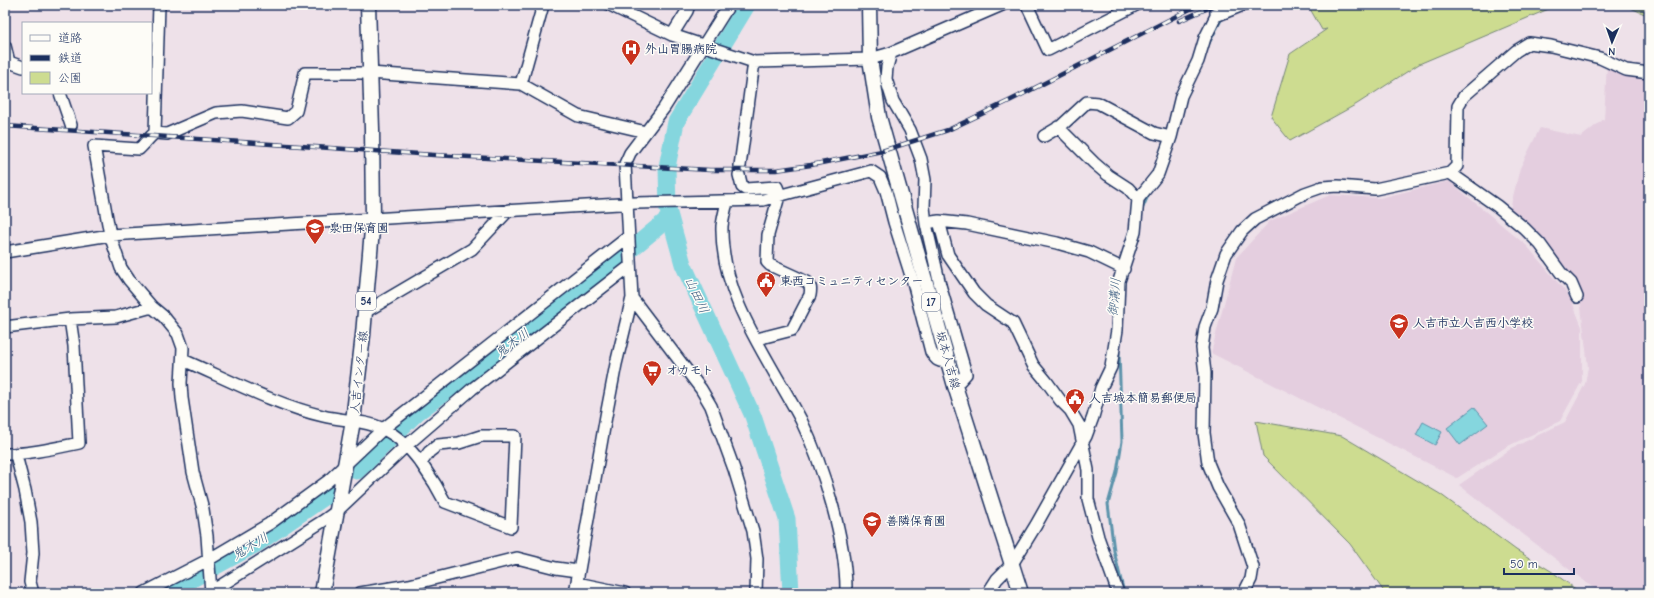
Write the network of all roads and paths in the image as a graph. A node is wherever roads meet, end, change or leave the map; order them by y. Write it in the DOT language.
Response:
graph roads {
  1 [pos="159,5"];
  2 [pos="368,5"];
  3 [pos="543,5"];
  4 [pos="610,5"];
  5 [pos="688,5"];
  6 [pos="729,5"];
  7 [pos="869,5"];
  8 [pos="1027,5"];
  9 [pos="1243,5"];
  10 [pos="997,6"];
  11 [pos="1134,6"];
  12 [pos="1216,11"];
  13 [pos="672,35"];
  14 [pos="5,46"];
  15 [pos="704,46"];
  16 [pos="891,53"];
  17 [pos="870,59"];
  18 [pos="754,62"];
  19 [pos="22,67"];
  20 [pos="1649,72"];
  21 [pos="370,73"];
  22 [pos="521,84"];
  23 [pos="60,94"];
  24 [pos="71,125"];
  25 [pos="1058,127"];
  26 [pos="646,132"];
  27 [pos="155,133"];
  28 [pos="1044,136"];
  29 [pos="1171,137"];
  30 [pos="1450,173"];
  31 [pos="779,196"];
  32 [pos="1138,199"];
  33 [pos="723,202"];
  34 [pos="631,203"];
  35 [pos="509,210"];
  36 [pos="373,218"];
  37 [pos="939,221"];
  38 [pos="926,224"];
  39 [pos="110,235"];
  40 [pos="628,237"];
  41 [pos="5,252"];
  42 [pos="630,266"];
  43 [pos="1124,269"];
  44 [pos="1577,297"];
  45 [pos="632,298"];
  46 [pos="152,307"];
  47 [pos="365,312"];
  48 [pos="70,319"];
  49 [pos="5,327"];
  50 [pos="756,339"];
  51 [pos="183,360"];
  52 [pos="948,361"];
  53 [pos="955,386"];
  54 [pos="353,421"];
  55 [pos="383,429"];
  56 [pos="1082,441"];
  57 [pos="407,445"];
  58 [pos="5,454"];
  59 [pos="18,454"];
  60 [pos="421,463"];
  61 [pos="346,465"];
  62 [pos="337,511"];
  63 [pos="208,563"];
  64 [pos="1012,564"];
  65 [pos="578,571"];
  66 [pos="576,588"];
  67 [pos="211,592"];
  68 [pos="33,593"];
  69 [pos="144,593"];
  70 [pos="322,593"];
  71 [pos="360,593"];
  72 [pos="625,593"];
  73 [pos="756,593"];
  74 [pos="846,593"];
  75 [pos="988,593"];
  76 [pos="1021,593"];
  77 [pos="1118,593"];
  78 [pos="1244,593"];
  1 -- 27 [label="street"];
  2 -- 21 [label="main road, 人吉インター線 / 54"];
  3 -- 22 [label="street"];
  4 -- 13 [label="street"];
  5 -- 13 [label="street"];
  6 -- 15 [label="street"];
  7 -- 17 [label="main road, 坂本人吉線 / 17"];
  8 -- 11 [label="street"];
  9 -- 12 [label="street"];
  10 -- 16 [label="street"];
  12 -- 29 [label="street"];
  13 -- 15 [label="street"];
  14 -- 19 [label="street"];
  15 -- 18 [label="street"];
  15 -- 26 [label="street"];
  16 -- 17 [label="street"];
  16 -- 38 [label="street"];
  17 -- 18 [label="street"];
  17 -- 52 [label="main road, 坂本人吉線 / 17"];
  18 -- 31 [label="street"];
  20 -- 30 [label="street"];
  21 -- 22 [label="street"];
  21 -- 27 [label="street"];
  21 -- 36 [label="main road, 人吉インター線 / 54"];
  22 -- 26 [label="street"];
  23 -- 24 [label="street"];
  25 -- 28 [label="street"];
  25 -- 29 [label="street"];
  25 -- 32 [label="street"];
  26 -- 34 [label="street"];
  27 -- 39 [label="street"];
  29 -- 32 [label="street"];
  30 -- 44 [label="street"];
  30 -- 78 [label="street"];
  31 -- 33 [label="street"];
  31 -- 50 [label="street"];
  31 -- 52 [label="street"];
  32 -- 43 [label="street"];
  33 -- 34 [label="street"];
  33 -- 50 [label="street"];
  34 -- 35 [label="street"];
  34 -- 40 [label="street"];
  35 -- 36 [label="street"];
  35 -- 47 [label="street"];
  36 -- 39 [label="street"];
  36 -- 47 [label="main road, 人吉インター線 / 54"];
  37 -- 38 [label="street"];
  37 -- 43 [label="street"];
  37 -- 56 [label="street"];
  38 -- 53 [label="street"];
  39 -- 41 [label="street"];
  39 -- 46 [label="street"];
  40 -- 42 [label="street"];
  40 -- 55 [label="street"];
  42 -- 45 [label="street"];
  42 -- 57 [label="street"];
  43 -- 56 [label="street"];
  45 -- 65 [label="street"];
  45 -- 73 [label="street"];
  46 -- 48 [label="street"];
  46 -- 51 [label="street"];
  47 -- 54 [label="main road, 人吉インター線 / 54"];
  48 -- 49 [label="street"];
  48 -- 59 [label="street"];
  50 -- 74 [label="street"];
  51 -- 54 [label="street"];
  51 -- 63 [label="street"];
  52 -- 53 [label="main road, 坂本人吉線 / 17"];
  53 -- 64 [label="main road, 坂本人吉線 / 17"];
  54 -- 55 [label="street"];
  54 -- 61 [label="main road, 人吉インター線 / 54"];
  55 -- 57 [label="street"];
  55 -- 61 [label="street"];
  56 -- 64 [label="street"];
  56 -- 77 [label="street"];
  57 -- 60 [label="street"];
  57 -- 62 [label="street"];
  58 -- 59 [label="street"];
  59 -- 68 [label="street"];
  60 -- 60 [label="street"];
  61 -- 62 [label="main road, 人吉インター線 / 54"];
  61 -- 63 [label="street"];
  62 -- 67 [label="street"];
  62 -- 70 [label="main road, 人吉インター線 / 54"];
  63 -- 67 [label="street"];
  63 -- 69 [label="street"];
  64 -- 75 [label="street"];
  64 -- 76 [label="main road, 坂本人吉線 / 17"];
  65 -- 66 [label="street"];
  65 -- 71 [label="street"];
  66 -- 72 [label="street"];
}
